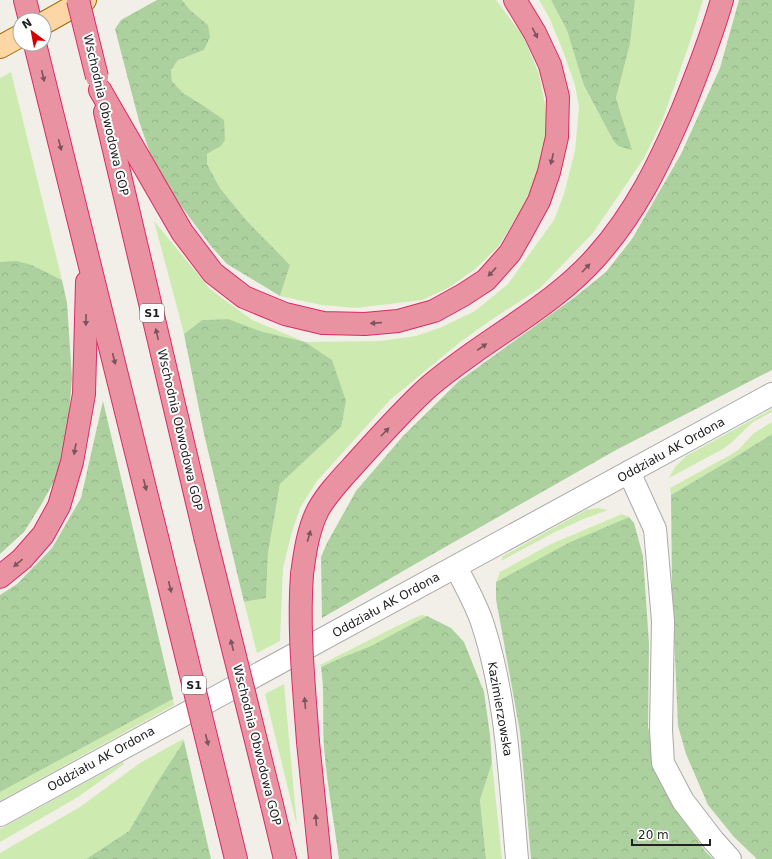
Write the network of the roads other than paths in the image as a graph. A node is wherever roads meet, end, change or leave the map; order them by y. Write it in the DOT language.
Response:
graph roads {
  1 [pos="25,0"];
  2 [pos="78,0"];
  3 [pos="85,0"];
  4 [pos="515,0"];
  5 [pos="722,0"];
  6 [pos="28,12"];
  7 [pos="52,19"];
  8 [pos="12,41"];
  9 [pos="0,48"];
  10 [pos="37,52"];
  11 [pos="99,84"];
  12 [pos="88,253"];
  13 [pos="772,394"];
  14 [pos="629,472"];
  15 [pos="456,567"];
  16 [pos="0,577"];
  17 [pos="0,814"];
  18 [pos="236,859"];
  19 [pos="285,859"];
  20 [pos="320,859"];
  21 [pos="517,859"];
  22 [pos="730,859"];
  1 -- 6 [label="highway"];
  2 -- 11 [label="highway, Wschodnia Obwodowa GOP / S1, bridge"];
  3 -- 7 [label="main road"];
  4 -- 11 [label="highway, one-way"];
  20 -- 5 [label="highway, one-way, bridge"];
  8 -- 9 [label="main road"];
  10 -- 12 [label="highway, S1, one-way"];
  19 -- 11 [label="highway, Wschodnia Obwodowa GOP / S1, one-way, bridge"];
  12 -- 16 [label="highway, one-way"];
  12 -- 18 [label="highway, S1, one-way, bridge"];
  13 -- 14 [label="street, Oddziału AK Ordona"];
  14 -- 15 [label="street, Oddziału AK Ordona"];
  14 -- 22 [label="street"];
  15 -- 17 [label="street, Oddziału AK Ordona"];
  15 -- 21 [label="street, Kazimierzowska"];
}
